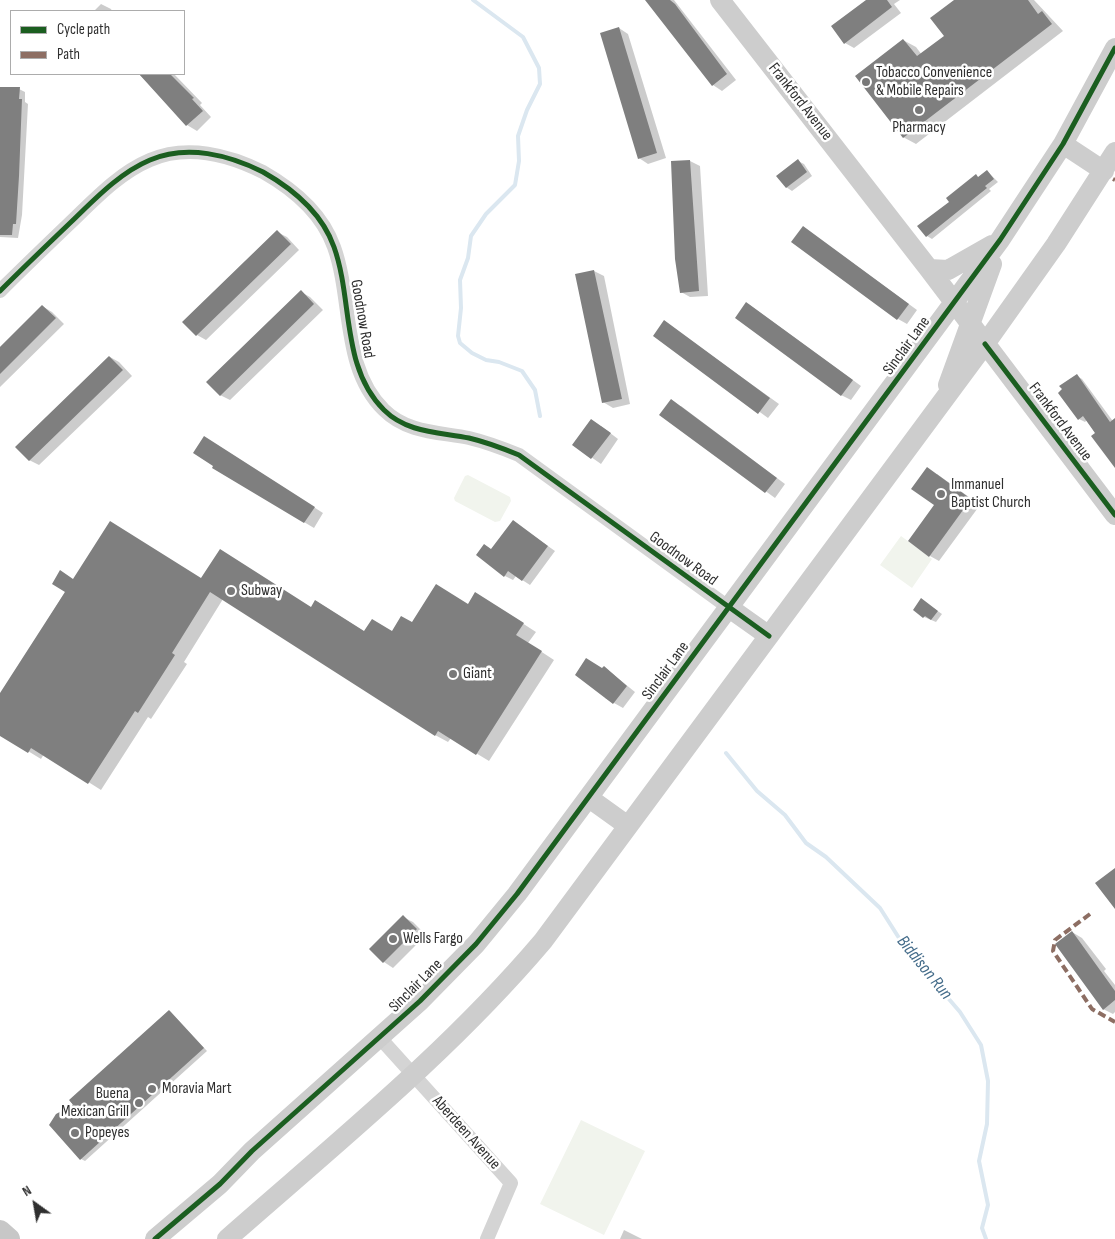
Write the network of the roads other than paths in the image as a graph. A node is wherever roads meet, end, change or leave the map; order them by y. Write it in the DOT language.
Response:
graph roads {
  1 [pos="720,0"];
  2 [pos="1115,48"];
  3 [pos="1063,144"];
  4 [pos="1115,152"];
  5 [pos="1104,171"];
  6 [pos="1000,240"];
  7 [pos="929,269"];
  8 [pos="0,290"];
  9 [pos="954,303"];
  10 [pos="970,324"];
  11 [pos="985,344"];
  12 [pos="941,403"];
  13 [pos="1115,515"];
  14 [pos="728,607"];
  15 [pos="769,636"];
  16 [pos="589,798"];
  17 [pos="628,826"];
  18 [pos="380,1038"];
  19 [pos="414,1076"];
  20 [pos="0,1231"];
  21 [pos="10,1239"];
  22 [pos="155,1239"];
  23 [pos="227,1239"];
  24 [pos="487,1239"];
  1 -- 7 [label="street, Frankford Avenue"];
  2 -- 3 [label="street, Sinclair Lane"];
  3 -- 5 [label="street"];
  3 -- 6 [label="street, Sinclair Lane"];
  4 -- 5 [label="street"];
  5 -- 11 [label="street"];
  6 -- 7 [label="street"];
  6 -- 9 [label="street, Sinclair Lane"];
  6 -- 10 [label="street"];
  7 -- 9 [label="street, Frankford Avenue"];
  8 -- 14 [label="street, Goodnow Road"];
  9 -- 10 [label="street, Frankford Avenue"];
  9 -- 14 [label="street, Sinclair Lane"];
  10 -- 11 [label="street, Frankford Avenue"];
  10 -- 12 [label="street"];
  11 -- 12 [label="street"];
  11 -- 13 [label="street, Frankford Avenue"];
  12 -- 15 [label="street"];
  14 -- 15 [label="street"];
  14 -- 16 [label="street, Sinclair Lane"];
  15 -- 17 [label="street"];
  16 -- 17 [label="street"];
  16 -- 18 [label="street, Sinclair Lane"];
  17 -- 19 [label="street"];
  18 -- 19 [label="street, Aberdeen Avenue"];
  18 -- 22 [label="street, Sinclair Lane"];
  19 -- 23 [label="street"];
  19 -- 24 [label="street, Aberdeen Avenue"];
  20 -- 21 [label="main road"];
}
